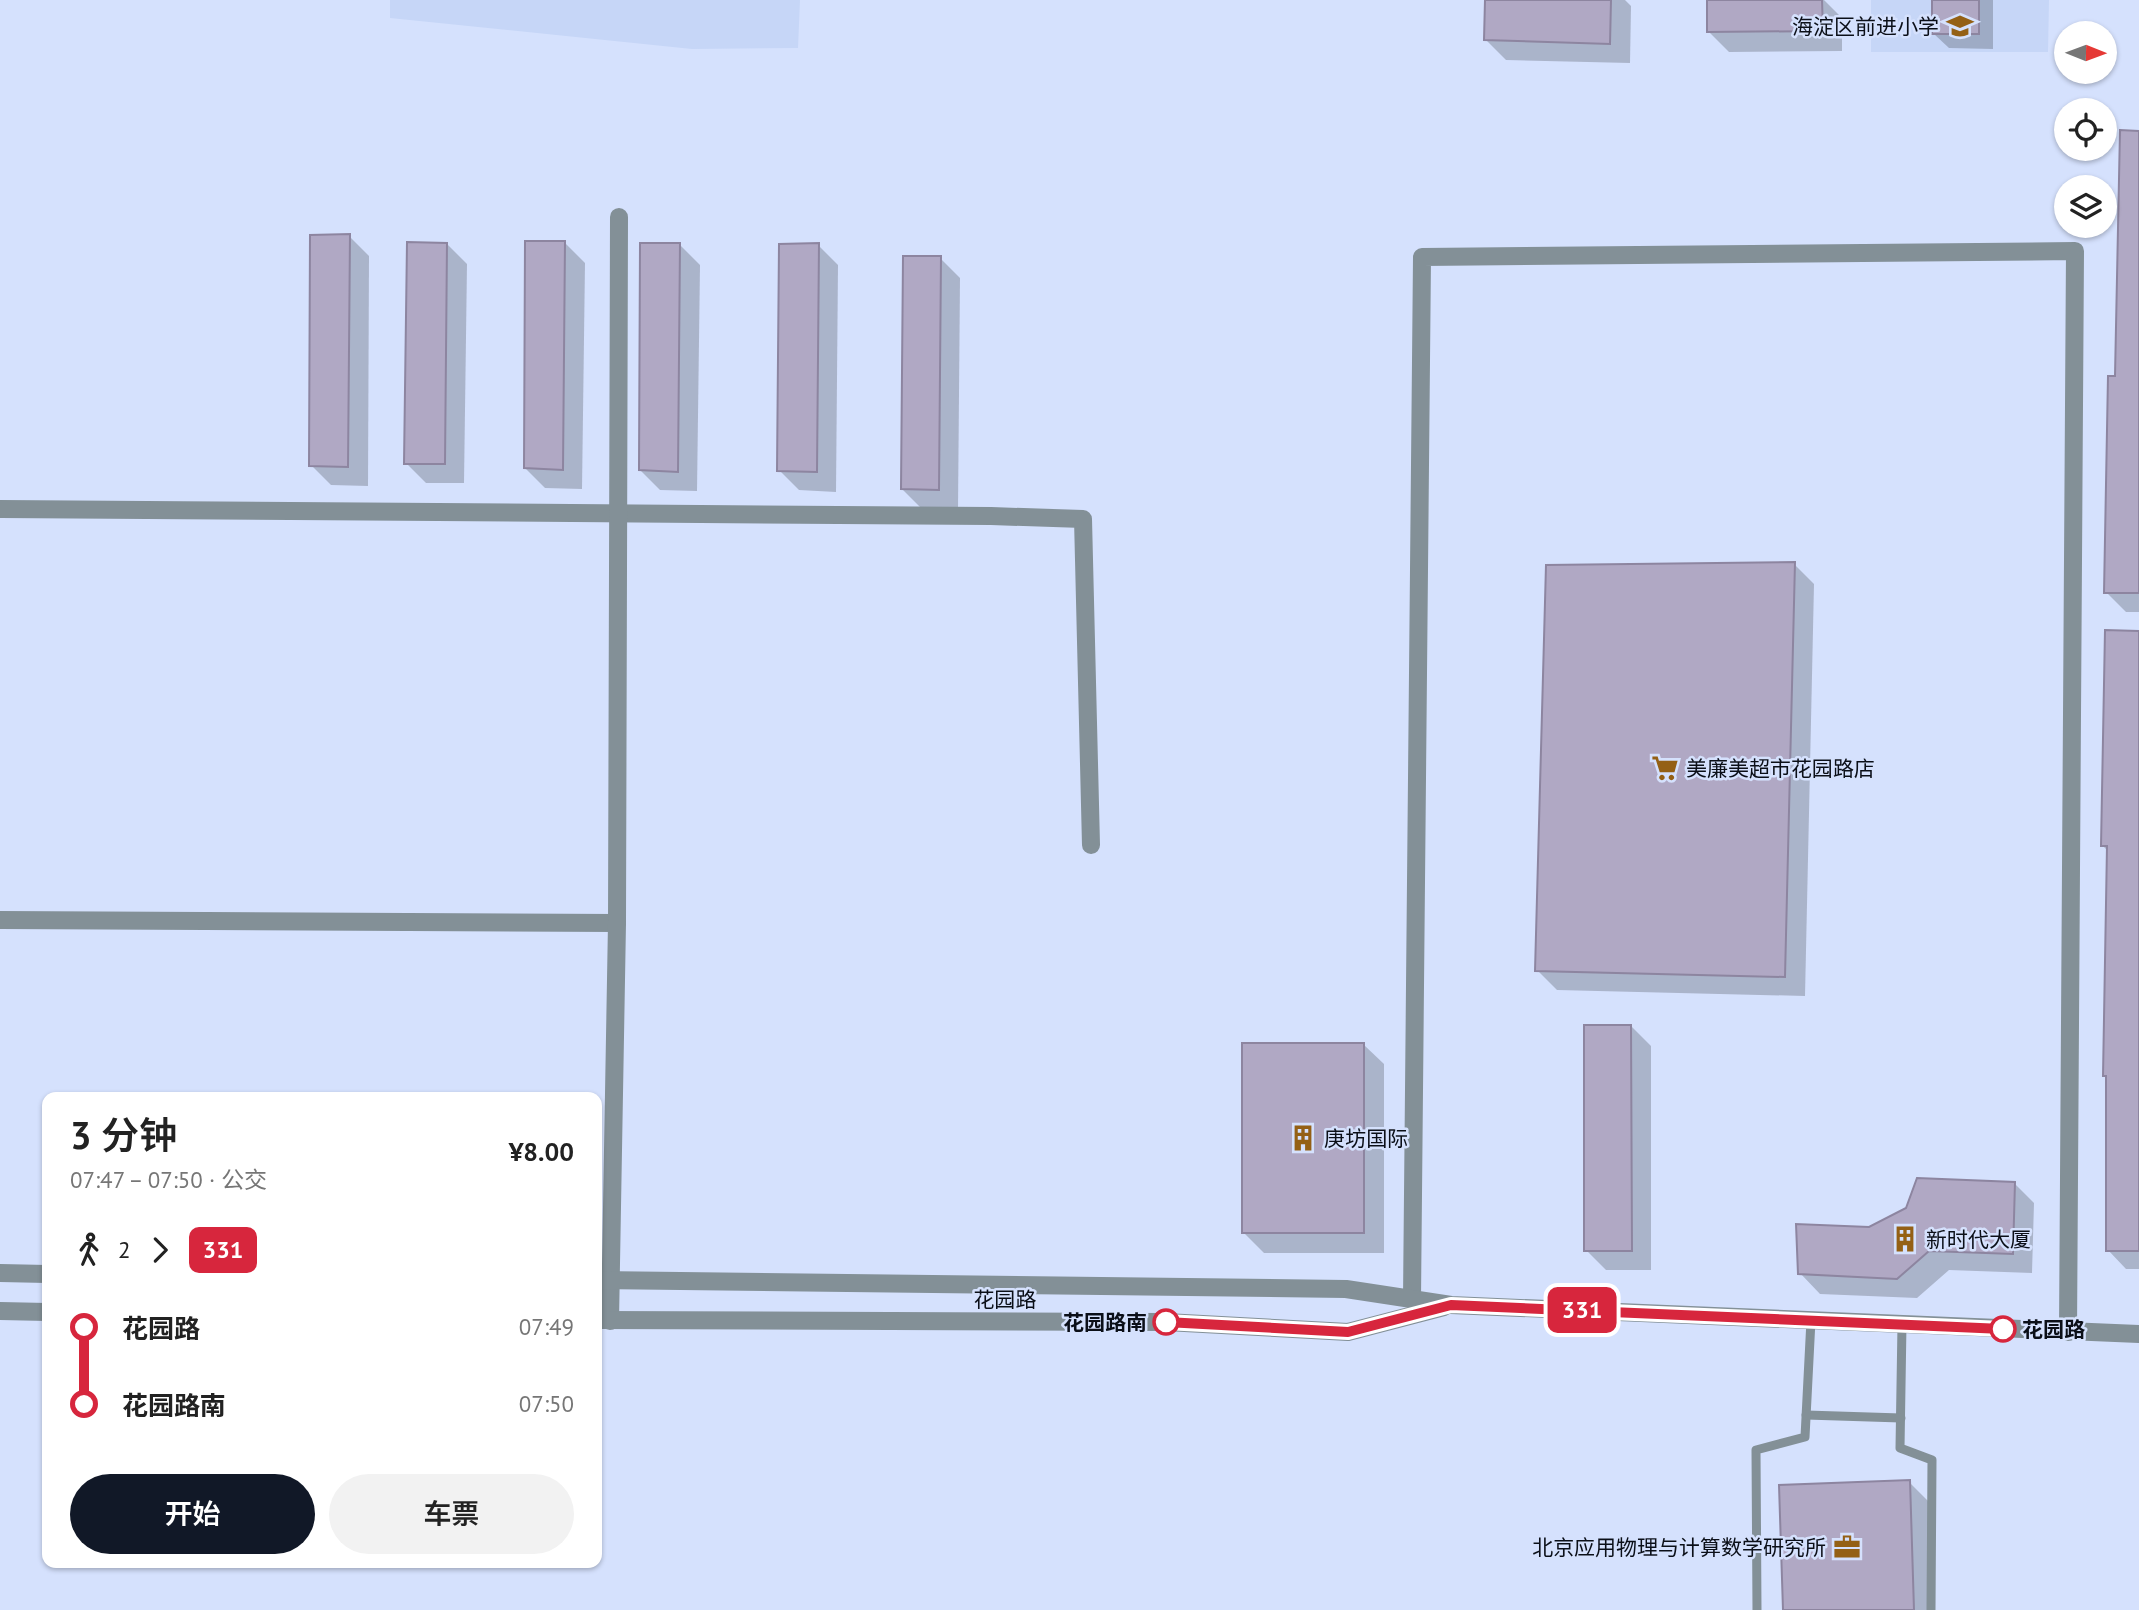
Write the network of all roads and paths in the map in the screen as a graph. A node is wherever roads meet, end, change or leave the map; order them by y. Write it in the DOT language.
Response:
graph roads {
  1 [pos="618,217"];
  2 [pos="0,509"];
  3 [pos="618,513"];
  4 [pos="1091,845"];
  5 [pos="0,920"];
  6 [pos="617,923"];
  7 [pos="0,1273"];
  8 [pos="42,1274"];
  9 [pos="604,1280"];
  10 [pos="1412,1299"];
  11 [pos="1451,1305"];
  12 [pos="0,1311"];
  13 [pos="42,1311"];
  14 [pos="604,1320"];
  15 [pos="1811,1320"];
  16 [pos="1902,1324"];
  17 [pos="2068,1332"];
  18 [pos="2139,1334"];
  19 [pos="1806,1415"];
  20 [pos="1901,1418"];
  21 [pos="1757,1610"];
  22 [pos="1931,1610"];
  1 -- 3 [label="street"];
  2 -- 3 [label="street"];
  3 -- 4 [label="street"];
  3 -- 6 [label="street"];
  5 -- 6 [label="street"];
  6 -- 9 [label="street"];
  7 -- 8 [label="street"];
  9 -- 10 [label="street, 花园路"];
  9 -- 14 [label="street"];
  10 -- 11 [label="street, 花园路"];
  10 -- 17 [label="street"];
  11 -- 14 [label="street, 花园路"];
  11 -- 15 [label="street, 花园路"];
  12 -- 13 [label="street"];
  15 -- 16 [label="street, 花园路"];
  15 -- 19 [label="lane"];
  16 -- 17 [label="street, 花园路"];
  16 -- 20 [label="lane"];
  17 -- 18 [label="street, 花园路"];
  19 -- 20 [label="lane"];
  19 -- 21 [label="lane"];
  20 -- 22 [label="lane"];
}
